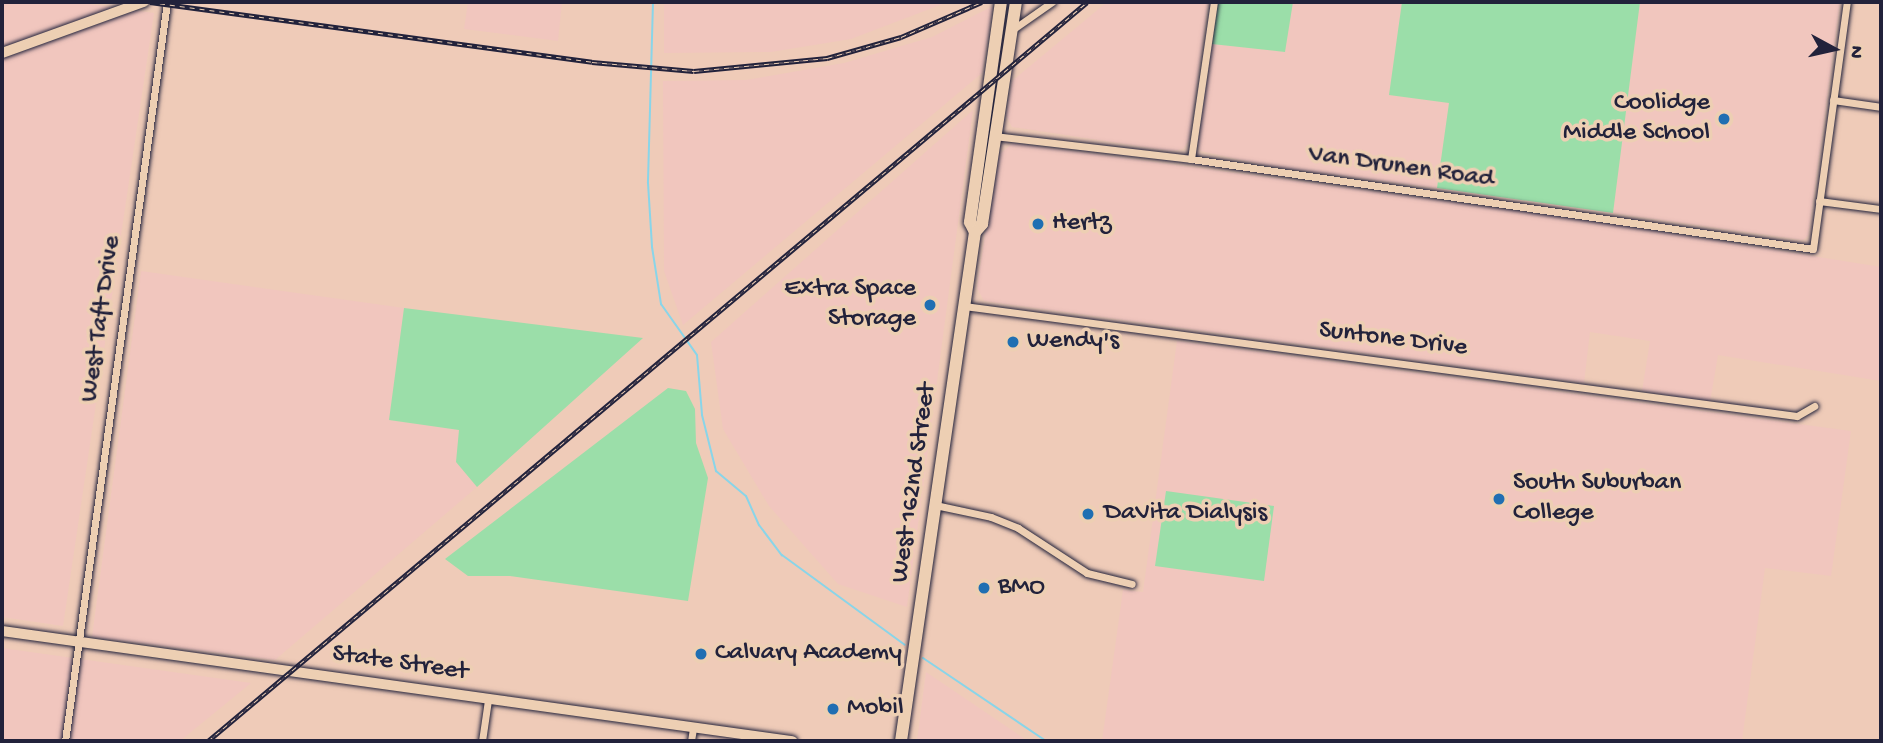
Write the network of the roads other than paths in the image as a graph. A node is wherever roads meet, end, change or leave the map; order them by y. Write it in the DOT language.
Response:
graph roads {
  1 [pos="144,2"];
  2 [pos="167,2"];
  3 [pos="1001,2"];
  4 [pos="1016,2"];
  5 [pos="1052,2"];
  6 [pos="1214,2"];
  7 [pos="1847,2"];
  8 [pos="997,29"];
  9 [pos="1012,30"];
  10 [pos="2,53"];
  11 [pos="1833,100"];
  12 [pos="1881,107"];
  13 [pos="996,136"];
  14 [pos="982,137"];
  15 [pos="1191,159"];
  16 [pos="1819,201"];
  17 [pos="1881,209"];
  18 [pos="975,232"];
  19 [pos="964,306"];
  20 [pos="1814,406"];
  21 [pos="935,505"];
  22 [pos="1132,584"];
  23 [pos="2,631"];
  24 [pos="78,642"];
  25 [pos="488,700"];
  26 [pos="693,728"];
  27 [pos="65,741"];
  28 [pos="482,741"];
  29 [pos="691,741"];
  30 [pos="792,741"];
  31 [pos="901,741"];
  1 -- 10 [label="street"];
  2 -- 24 [label="street, West Taft Drive"];
  3 -- 8 [label="main road, West 162nd Street"];
  4 -- 9 [label="main road, West 162nd Street"];
  5 -- 9 [label="street"];
  6 -- 15 [label="street"];
  7 -- 11 [label="street"];
  8 -- 9 [label="main road"];
  8 -- 14 [label="main road, West 162nd Street"];
  9 -- 13 [label="main road, West 162nd Street"];
  11 -- 12 [label="street"];
  11 -- 16 [label="street"];
  13 -- 14 [label="street, Van Drunen Road"];
  13 -- 15 [label="street, Van Drunen Road"];
  13 -- 18 [label="main road, West 162nd Street"];
  14 -- 18 [label="main road, West 162nd Street"];
  15 -- 16 [label="street, Van Drunen Road"];
  16 -- 17 [label="street"];
  18 -- 19 [label="main road, West 162nd Street"];
  19 -- 20 [label="street, Suntone Drive"];
  19 -- 21 [label="main road, West 162nd Street"];
  21 -- 22 [label="street"];
  21 -- 31 [label="main road, West 162nd Street"];
  23 -- 24 [label="street, State Street"];
  24 -- 25 [label="street, State Street"];
  24 -- 27 [label="street, West Taft Drive"];
  25 -- 26 [label="street, State Street"];
  25 -- 28 [label="street"];
  26 -- 29 [label="street"];
  26 -- 30 [label="street, State Street"];
}
